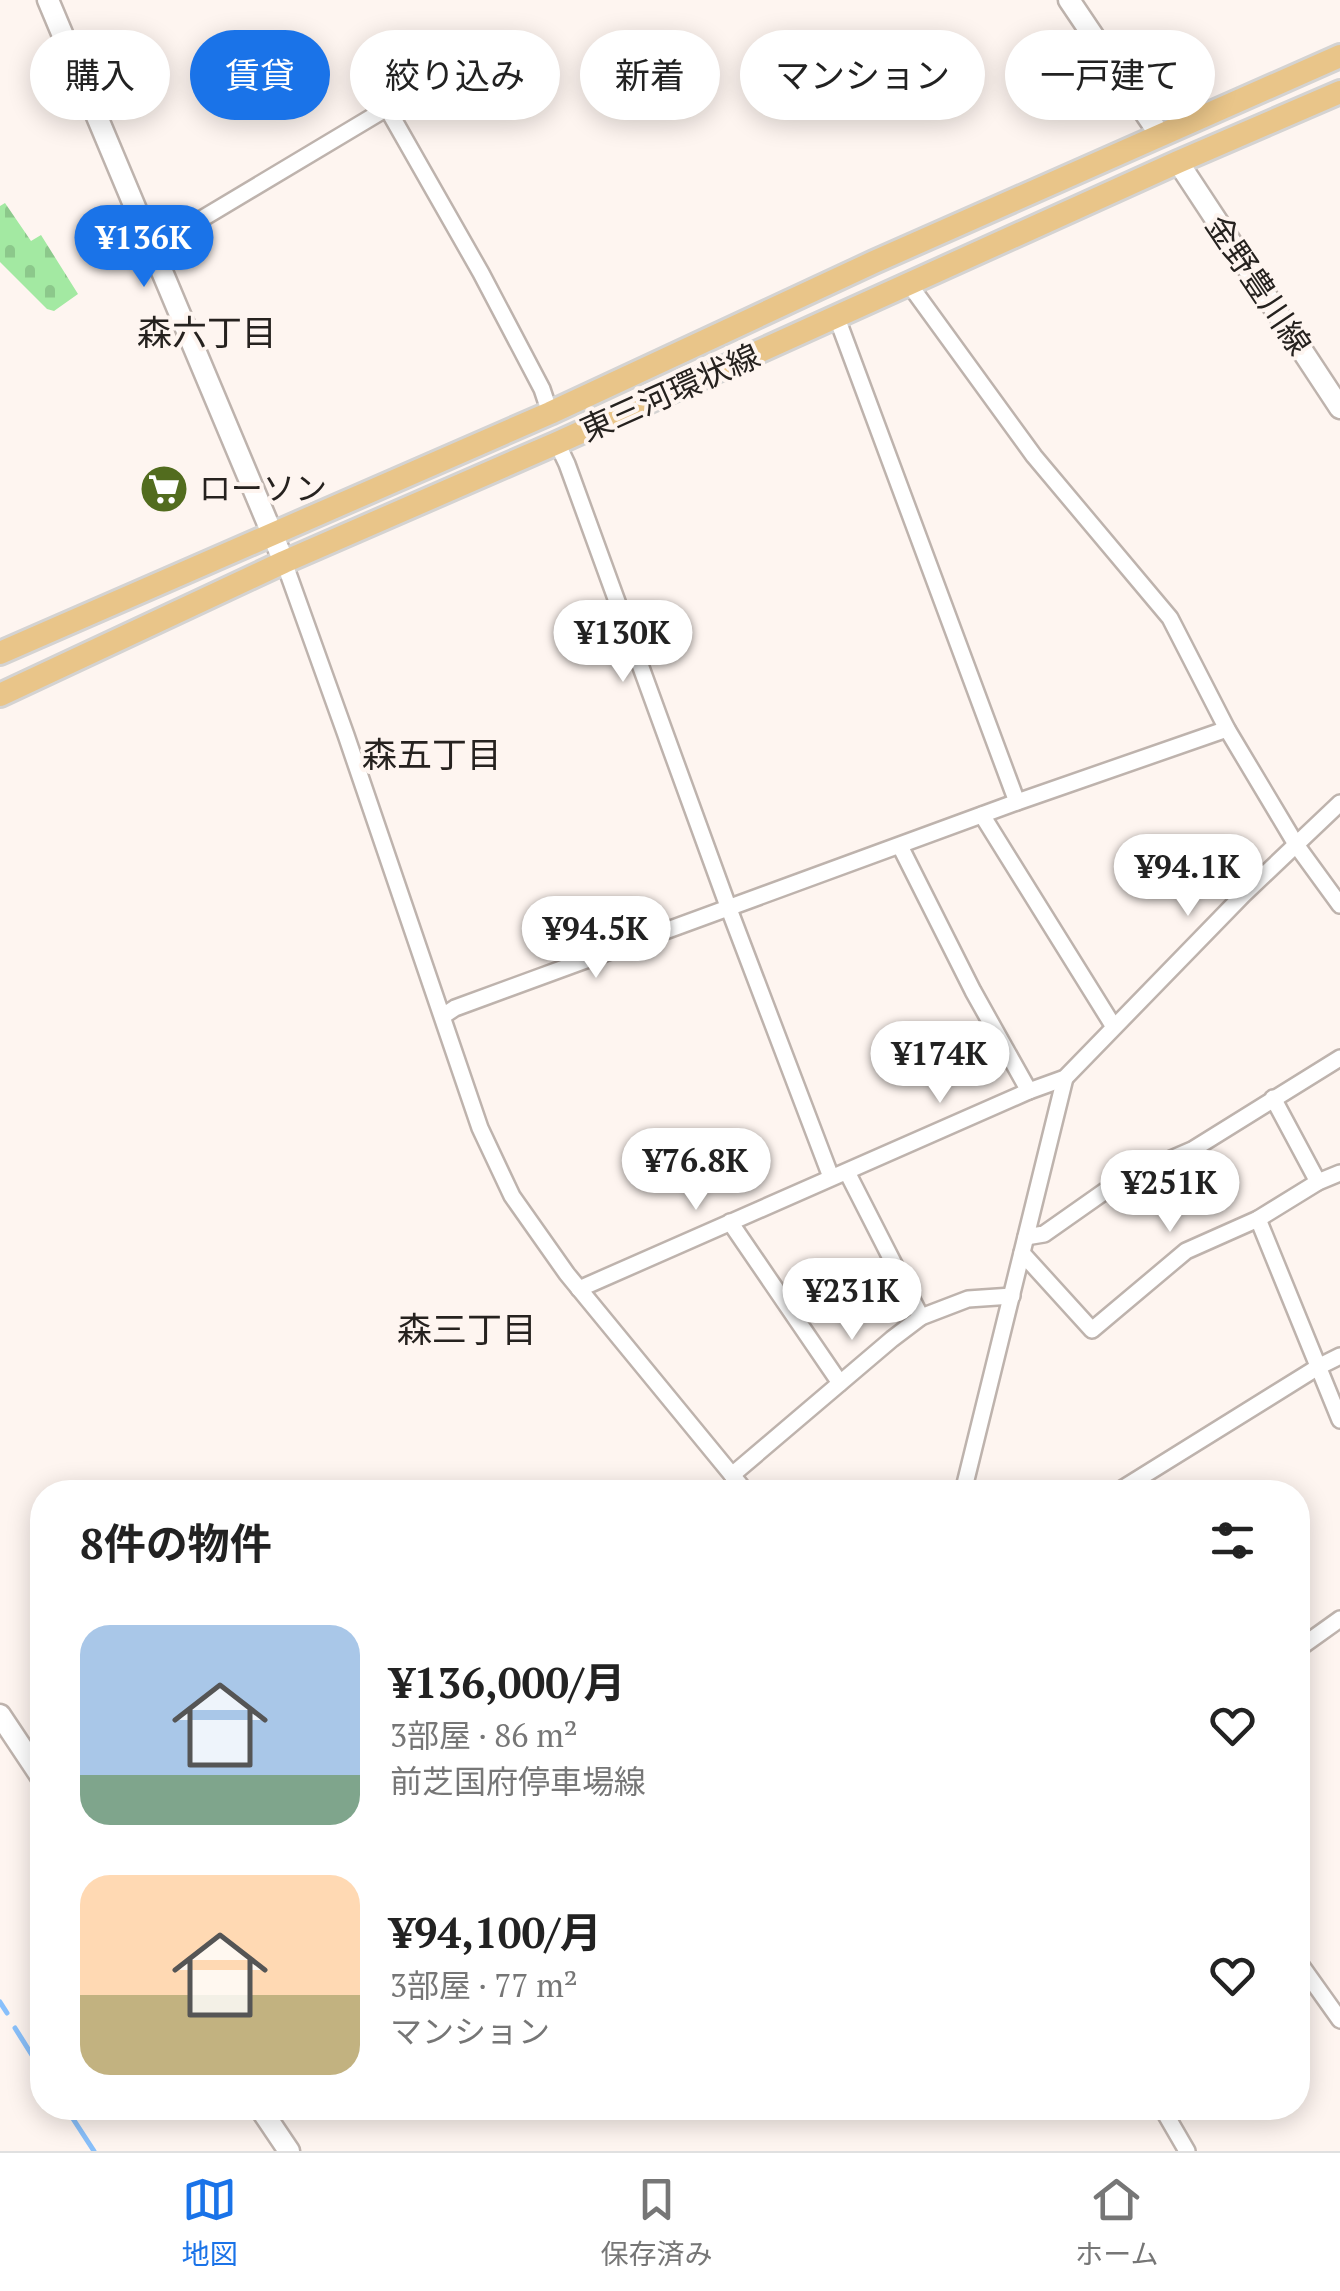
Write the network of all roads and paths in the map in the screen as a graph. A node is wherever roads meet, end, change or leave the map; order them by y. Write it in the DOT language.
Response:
graph roads {
  1 [pos="48,0"];
  2 [pos="1069,0"];
  3 [pos="1340,56"];
  4 [pos="1340,92"];
  5 [pos="1160,135"];
  6 [pos="1178,162"];
  7 [pos="153,248"];
  8 [pos="909,284"];
  9 [pos="836,318"];
  10 [pos="1340,408"];
  11 [pos="550,413"];
  12 [pos="556,444"];
  13 [pos="272,535"];
  14 [pos="284,562"];
  15 [pos="0,653"];
  16 [pos="0,695"];
  17 [pos="1227,730"];
  18 [pos="1017,802"];
  19 [pos="1340,803"];
  20 [pos="982,815"];
  21 [pos="900,846"];
  22 [pos="1296,846"];
  23 [pos="1340,905"];
  24 [pos="729,909"];
  25 [pos="443,1016"];
  26 [pos="1114,1026"];
  27 [pos="1340,1058"];
  28 [pos="1065,1078"];
  29 [pos="1029,1091"];
  30 [pos="1273,1098"];
  31 [pos="1340,1173"];
  32 [pos="839,1174"];
  33 [pos="1318,1182"];
  34 [pos="1258,1219"];
  35 [pos="730,1222"];
  36 [pos="1026,1236"];
  37 [pos="1022,1254"];
  38 [pos="579,1290"];
  39 [pos="1012,1296"];
  40 [pos="921,1316"];
  41 [pos="1340,1356"];
  42 [pos="1318,1367"];
  43 [pos="840,1382"];
  44 [pos="1340,1420"];
  45 [pos="732,1475"];
  46 [pos="736,1480"];
  47 [pos="966,1480"];
  48 [pos="1137,1480"];
  49 [pos="1340,1619"];
  50 [pos="1310,1640"];
  51 [pos="0,1714"];
  52 [pos="30,1760"];
  53 [pos="1310,1977"];
  54 [pos="1340,2020"];
  55 [pos="268,2120"];
  56 [pos="1169,2120"];
  57 [pos="289,2151"];
  58 [pos="1187,2151"];
  1 -- 7 [label="main road"];
  2 -- 5 [label="main road"];
  3 -- 5 [label="main road, 東三河環状線"];
  4 -- 6 [label="main road, 東三河環状線"];
  5 -- 11 [label="main road, 東三河環状線"];
  6 -- 8 [label="main road, 東三河環状線"];
  6 -- 10 [label="main road, 金野豊川線"];
  7 -- 11 [label="street"];
  7 -- 13 [label="main road"];
  8 -- 9 [label="main road, 東三河環状線"];
  8 -- 17 [label="street"];
  9 -- 12 [label="main road, 東三河環状線"];
  9 -- 18 [label="street"];
  11 -- 13 [label="main road, 東三河環状線"];
  12 -- 14 [label="main road, 東三河環状線"];
  12 -- 24 [label="street"];
  13 -- 14 [label="main road"];
  13 -- 15 [label="main road, 東三河環状線"];
  14 -- 16 [label="main road, 東三河環状線"];
  14 -- 25 [label="street"];
  17 -- 18 [label="street"];
  17 -- 22 [label="street"];
  18 -- 20 [label="street"];
  19 -- 22 [label="street"];
  20 -- 21 [label="street"];
  20 -- 26 [label="street"];
  21 -- 24 [label="street"];
  21 -- 29 [label="street"];
  22 -- 23 [label="street"];
  22 -- 26 [label="street"];
  24 -- 25 [label="street"];
  24 -- 32 [label="street"];
  25 -- 38 [label="street"];
  26 -- 28 [label="street"];
  27 -- 30 [label="street"];
  28 -- 29 [label="street"];
  28 -- 36 [label="street"];
  29 -- 32 [label="street"];
  30 -- 33 [label="street"];
  30 -- 36 [label="street"];
  31 -- 33 [label="street"];
  32 -- 35 [label="street"];
  32 -- 40 [label="street"];
  33 -- 34 [label="street"];
  34 -- 37 [label="street"];
  34 -- 42 [label="street"];
  35 -- 38 [label="street"];
  35 -- 43 [label="street"];
  36 -- 37 [label="street"];
  37 -- 39 [label="street"];
  38 -- 45 [label="street"];
  39 -- 40 [label="street"];
  39 -- 47 [label="street"];
  40 -- 43 [label="street"];
  41 -- 42 [label="street"];
  42 -- 44 [label="street"];
  42 -- 48 [label="street"];
  43 -- 45 [label="street"];
  45 -- 46 [label="street"];
  49 -- 50 [label="street"];
  51 -- 52 [label="main road"];
  53 -- 54 [label="street"];
  55 -- 57 [label="main road"];
  56 -- 58 [label="street"];
}
